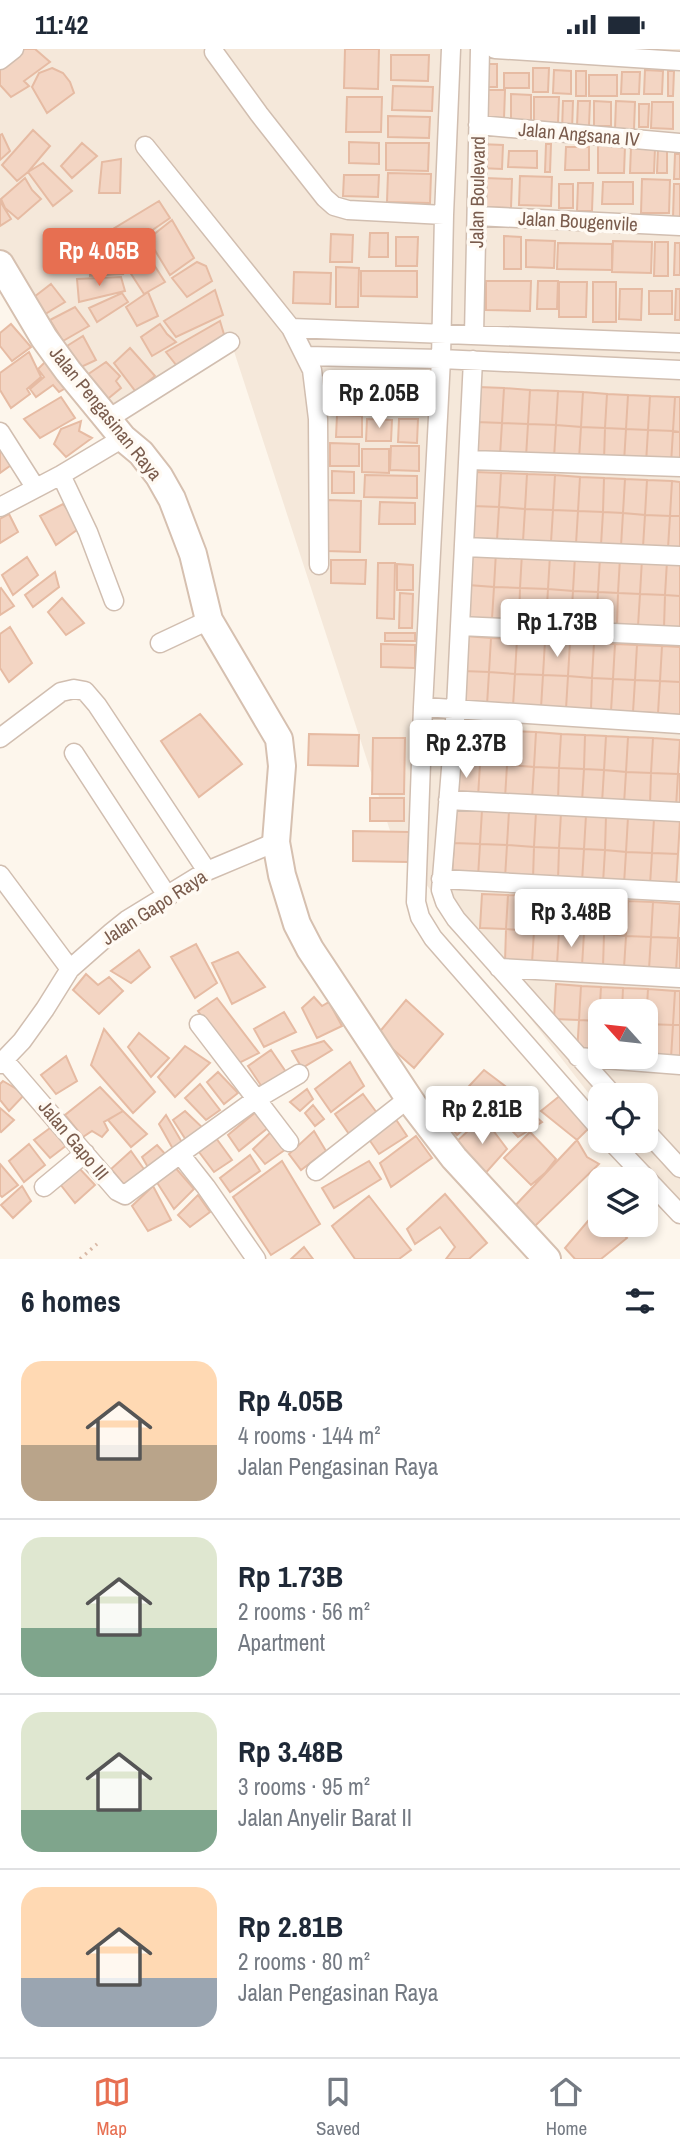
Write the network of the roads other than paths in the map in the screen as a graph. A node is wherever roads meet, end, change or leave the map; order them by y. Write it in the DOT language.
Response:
graph roads {
  1 [pos="14,49"];
  2 [pos="451,49"];
  3 [pos="480,49"];
  4 [pos="495,49"];
  5 [pos="214,52"];
  6 [pos="0,60"];
  7 [pos="680,61"];
  8 [pos="478,125"];
  9 [pos="680,143"];
  10 [pos="145,146"];
  11 [pos="444,215"];
  12 [pos="477,216"];
  13 [pos="680,226"];
  14 [pos="0,264"];
  15 [pos="291,328"];
  16 [pos="442,334"];
  17 [pos="474,335"];
  18 [pos="230,342"];
  19 [pos="680,343"];
  20 [pos="306,356"];
  21 [pos="441,359"];
  22 [pos="473,360"];
  23 [pos="680,370"];
  24 [pos="115,428"];
  25 [pos="0,432"];
  26 [pos="469,460"];
  27 [pos="680,467"];
  28 [pos="61,475"];
  29 [pos="35,487"];
  30 [pos="0,507"];
  31 [pos="465,547"];
  32 [pos="680,556"];
  33 [pos="319,565"];
  34 [pos="114,601"];
  35 [pos="209,620"];
  36 [pos="460,626"];
  37 [pos="680,636"];
  38 [pos="160,643"];
  39 [pos="423,707"];
  40 [pos="456,708"];
  41 [pos="680,724"];
  42 [pos="0,738"];
  43 [pos="74,753"];
  44 [pos="448,800"];
  45 [pos="680,812"];
  46 [pos="276,842"];
  47 [pos="207,871"];
  48 [pos="0,875"];
  49 [pos="441,879"];
  50 [pos="680,892"];
  51 [pos="167,897"];
  52 [pos="499,968"];
  53 [pos="70,969"];
  54 [pos="680,978"];
  55 [pos="199,1024"];
  56 [pos="578,1057"];
  57 [pos="2,1062"];
  58 [pos="680,1065"];
  59 [pos="299,1074"];
  60 [pos="602,1083"];
  61 [pos="409,1098"];
  62 [pos="255,1100"];
  63 [pos="588,1115"];
  64 [pos="289,1142"];
  65 [pos="658,1144"];
  66 [pos="85,1153"];
  67 [pos="622,1153"];
  68 [pos="180,1154"];
  69 [pos="680,1168"];
  70 [pos="316,1171"];
  71 [pos="44,1187"];
  72 [pos="680,1214"];
  73 [pos="256,1259"];
  74 [pos="547,1259"];
  1 -- 6 [label="street"];
  2 -- 11 [label="street"];
  3 -- 8 [label="street, Jalan Boulevard"];
  4 -- 7 [label="street"];
  5 -- 11 [label="street"];
  8 -- 9 [label="street, Jalan Angsana IV"];
  8 -- 12 [label="street, Jalan Boulevard"];
  10 -- 15 [label="street"];
  11 -- 16 [label="street"];
  12 -- 13 [label="street, Jalan Bougenvile"];
  12 -- 17 [label="street, Jalan Boulevard"];
  14 -- 24 [label="street, Jalan Pengasinan Raya"];
  15 -- 16 [label="street"];
  15 -- 20 [label="street"];
  16 -- 17 [label="street"];
  16 -- 21 [label="street"];
  17 -- 19 [label="street"];
  18 -- 24 [label="street"];
  20 -- 21 [label="street"];
  20 -- 33 [label="street"];
  21 -- 22 [label="street"];
  21 -- 39 [label="street"];
  22 -- 23 [label="street"];
  22 -- 26 [label="street"];
  24 -- 28 [label="street"];
  24 -- 35 [label="street, Jalan Pengasinan Raya"];
  25 -- 29 [label="street"];
  26 -- 27 [label="street"];
  26 -- 31 [label="street"];
  28 -- 29 [label="street"];
  28 -- 34 [label="street"];
  29 -- 30 [label="street"];
  31 -- 32 [label="street"];
  31 -- 36 [label="street"];
  35 -- 38 [label="street"];
  35 -- 46 [label="street, Jalan Pengasinan Raya"];
  36 -- 37 [label="street"];
  36 -- 40 [label="street"];
  39 -- 40 [label="street"];
  39 -- 63 [label="street"];
  40 -- 41 [label="street"];
  40 -- 44 [label="street"];
  42 -- 47 [label="street"];
  43 -- 51 [label="street"];
  44 -- 45 [label="street"];
  44 -- 49 [label="street"];
  46 -- 47 [label="street, Jalan Gapo Raya"];
  46 -- 61 [label="street, Jalan Pengasinan Raya"];
  47 -- 51 [label="street, Jalan Gapo Raya"];
  48 -- 53 [label="street"];
  49 -- 50 [label="street"];
  49 -- 52 [label="street"];
  51 -- 53 [label="street, Jalan Gapo Raya"];
  52 -- 54 [label="street"];
  52 -- 56 [label="street"];
  53 -- 57 [label="street, Jalan Gapo Raya"];
  55 -- 62 [label="street"];
  56 -- 58 [label="street"];
  56 -- 60 [label="street"];
  57 -- 66 [label="street, Jalan Gapo III"];
  59 -- 62 [label="street"];
  61 -- 70 [label="street"];
  61 -- 74 [label="street, Jalan Pengasinan Raya"];
  62 -- 64 [label="street"];
  62 -- 68 [label="street"];
  65 -- 69 [label="street"];
  66 -- 68 [label="street, Jalan Gapo III"];
  66 -- 71 [label="street"];
  67 -- 72 [label="street"];
  68 -- 73 [label="street"];
}
